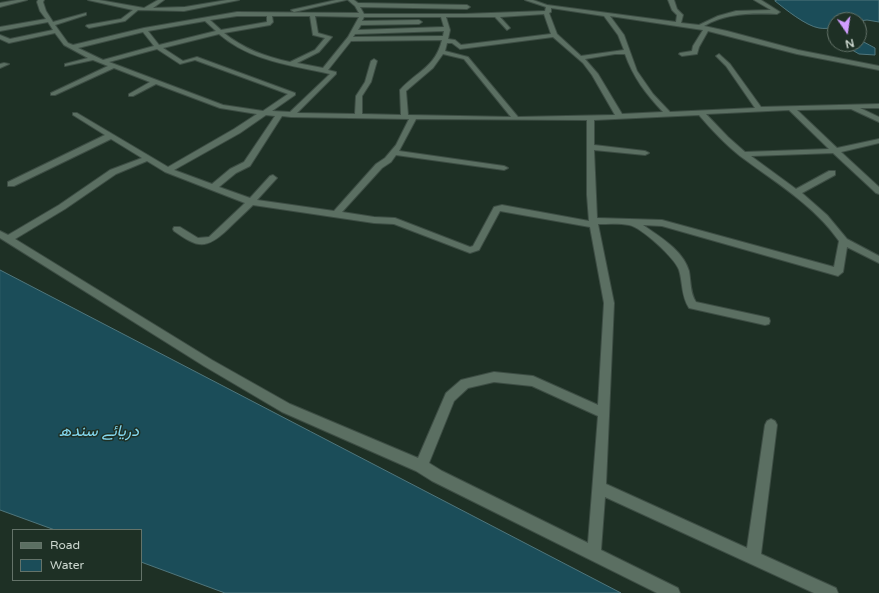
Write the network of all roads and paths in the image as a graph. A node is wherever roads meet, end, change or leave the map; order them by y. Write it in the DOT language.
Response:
graph roads {
  1 [pos="24,0"];
  2 [pos="41,0"];
  3 [pos="91,0"];
  4 [pos="161,0"];
  5 [pos="177,0"];
  6 [pos="236,0"];
  7 [pos="343,0"];
  8 [pos="351,0"];
  9 [pos="415,0"];
  10 [pos="470,0"];
  11 [pos="528,0"];
  12 [pos="671,0"];
  13 [pos="757,0"];
  14 [pos="223,1"];
  15 [pos="327,1"];
  16 [pos="0,5"];
  17 [pos="357,5"];
  18 [pos="412,6"];
  19 [pos="550,6"];
  20 [pos="467,7"];
  21 [pos="184,8"];
  22 [pos="137,9"];
  23 [pos="147,10"];
  24 [pos="546,13"];
  25 [pos="84,14"];
  26 [pos="271,14"];
  27 [pos="606,14"];
  28 [pos="312,15"];
  29 [pos="362,15"];
  30 [pos="399,15"];
  31 [pos="496,15"];
  32 [pos="443,16"];
  33 [pos="464,16"];
  34 [pos="206,19"];
  35 [pos="192,20"];
  36 [pos="50,22"];
  37 [pos="419,22"];
  38 [pos="359,23"];
  39 [pos="398,23"];
  40 [pos="678,24"];
  41 [pos="89,26"];
  42 [pos="700,27"];
  43 [pos="507,28"];
  44 [pos="707,28"];
  45 [pos="0,29"];
  46 [pos="446,29"];
  47 [pos="144,30"];
  48 [pos="56,31"];
  49 [pos="220,32"];
  50 [pos="354,32"];
  51 [pos="554,35"];
  52 [pos="0,37"];
  53 [pos="349,39"];
  54 [pos="445,39"];
  55 [pos="158,47"];
  56 [pos="73,48"];
  57 [pos="317,51"];
  58 [pos="324,52"];
  59 [pos="331,52"];
  60 [pos="442,52"];
  61 [pos="628,52"];
  62 [pos="338,53"];
  63 [pos="682,54"];
  64 [pos="719,56"];
  65 [pos="94,58"];
  66 [pos="579,58"];
  67 [pos="374,61"];
  68 [pos="103,62"];
  69 [pos="290,64"];
  70 [pos="67,65"];
  71 [pos="114,66"];
  72 [pos="879,68"];
  73 [pos="324,70"];
  74 [pos="156,82"];
  75 [pos="53,94"];
  76 [pos="131,95"];
  77 [pos="879,106"];
  78 [pos="850,107"];
  79 [pos="791,108"];
  80 [pos="759,109"];
  81 [pos="263,112"];
  82 [pos="700,112"];
  83 [pos="75,114"];
  84 [pos="280,114"];
  85 [pos="668,114"];
  86 [pos="291,115"];
  87 [pos="358,116"];
  88 [pos="619,116"];
  89 [pos="405,117"];
  90 [pos="414,117"];
  91 [pos="590,117"];
  92 [pos="516,119"];
  93 [pos="879,120"];
  94 [pos="110,136"];
  95 [pos="879,141"];
  96 [pos="868,144"];
  97 [pos="591,147"];
  98 [pos="835,151"];
  99 [pos="879,151"];
  100 [pos="645,152"];
  101 [pos="394,153"];
  102 [pos="743,154"];
  103 [pos="148,158"];
  104 [pos="504,168"];
  105 [pos="168,170"];
  106 [pos="832,172"];
  107 [pos="273,178"];
  108 [pos="11,184"];
  109 [pos="213,188"];
  110 [pos="879,191"];
  111 [pos="795,193"];
  112 [pos="251,202"];
  113 [pos="336,214"];
  114 [pos="632,222"];
  115 [pos="593,223"];
  116 [pos="177,229"];
  117 [pos="4,237"];
  118 [pos="844,241"];
  119 [pos="879,260"];
  120 [pos="765,320"];
  121 [pos="604,413"];
  122 [pos="771,424"];
  123 [pos="421,466"];
  124 [pos="599,488"];
  125 [pos="594,554"];
  126 [pos="753,558"];
  127 [pos="673,593"];
  128 [pos="832,593"];
  1 -- 16 [label="street"];
  2 -- 36 [label="street"];
  3 -- 22 [label="street"];
  4 -- 23 [label="street"];
  5 -- 21 [label="street"];
  6 -- 14 [label="street"];
  7 -- 15 [label="street"];
  8 -- 17 [label="street"];
  9 -- 18 [label="street"];
  10 -- 20 [label="street"];
  11 -- 19 [label="street"];
  12 -- 40 [label="street"];
  13 -- 42 [label="street"];
  14 -- 21 [label="street"];
  15 -- 26 [label="street"];
  17 -- 18 [label="street"];
  17 -- 29 [label="street"];
  18 -- 20 [label="street"];
  19 -- 24 [label="street"];
  19 -- 27 [label="street"];
  20 -- 33 [label="street"];
  21 -- 23 [label="street"];
  21 -- 35 [label="street"];
  22 -- 23 [label="street"];
  22 -- 41 [label="street"];
  24 -- 31 [label="street"];
  24 -- 51 [label="street"];
  25 -- 36 [label="street"];
  26 -- 28 [label="street"];
  26 -- 34 [label="street"];
  26 -- 49 [label="street"];
  27 -- 40 [label="street"];
  27 -- 61 [label="street"];
  28 -- 29 [label="street"];
  28 -- 57 [label="street"];
  29 -- 30 [label="street"];
  29 -- 38 [label="street"];
  30 -- 32 [label="street"];
  30 -- 39 [label="street"];
  31 -- 33 [label="street"];
  31 -- 43 [label="street"];
  32 -- 33 [label="street"];
  32 -- 46 [label="street"];
  34 -- 35 [label="street"];
  34 -- 49 [label="street"];
  35 -- 47 [label="street"];
  36 -- 45 [label="street"];
  36 -- 48 [label="street"];
  37 -- 39 [label="street"];
  38 -- 39 [label="street"];
  38 -- 50 [label="street"];
  40 -- 42 [label="street"];
  42 -- 44 [label="street"];
  44 -- 63 [label="street"];
  44 -- 72 [label="street"];
  46 -- 50 [label="street"];
  46 -- 54 [label="street"];
  47 -- 55 [label="street"];
  47 -- 56 [label="street"];
  48 -- 52 [label="street"];
  48 -- 56 [label="street"];
  49 -- 55 [label="street"];
  49 -- 69 [label="street"];
  50 -- 53 [label="street"];
  51 -- 54 [label="street"];
  51 -- 66 [label="street"];
  53 -- 54 [label="street"];
  53 -- 62 [label="street"];
  54 -- 60 [label="street"];
  55 -- 68 [label="street"];
  55 -- 81 [label="street"];
  56 -- 65 [label="street"];
  57 -- 58 [label="street"];
  57 -- 69 [label="street"];
  59 -- 62 [label="street"];
  60 -- 89 [label="street"];
  60 -- 92 [label="street"];
  61 -- 66 [label="street"];
  61 -- 85 [label="street"];
  62 -- 73 [label="street"];
  64 -- 80 [label="street"];
  65 -- 68 [label="street"];
  65 -- 70 [label="street"];
  66 -- 88 [label="street"];
  67 -- 87 [label="street"];
  68 -- 71 [label="street"];
  69 -- 73 [label="street"];
  71 -- 74 [label="street"];
  71 -- 75 [label="street"];
  73 -- 86 [label="street"];
  74 -- 76 [label="street"];
  74 -- 81 [label="street"];
  77 -- 78 [label="street"];
  78 -- 79 [label="street"];
  78 -- 93 [label="street"];
  79 -- 80 [label="street"];
  79 -- 98 [label="street"];
  80 -- 82 [label="street"];
  81 -- 84 [label="street"];
  81 -- 105 [label="street"];
  82 -- 85 [label="street"];
  82 -- 102 [label="street"];
  83 -- 94 [label="street"];
  84 -- 86 [label="street"];
  84 -- 109 [label="street"];
  85 -- 88 [label="street"];
  86 -- 87 [label="street"];
  87 -- 89 [label="street"];
  88 -- 91 [label="street"];
  89 -- 90 [label="street"];
  90 -- 92 [label="street"];
  90 -- 101 [label="street"];
  91 -- 92 [label="street"];
  91 -- 97 [label="street"];
  94 -- 103 [label="street"];
  94 -- 108 [label="street"];
  95 -- 96 [label="street"];
  96 -- 98 [label="street"];
  96 -- 99 [label="street"];
  97 -- 100 [label="street"];
  97 -- 115 [label="street"];
  98 -- 102 [label="street"];
  98 -- 110 [label="street"];
  101 -- 104 [label="street"];
  101 -- 113 [label="street"];
  102 -- 111 [label="street"];
  103 -- 105 [label="street"];
  103 -- 117 [label="street"];
  105 -- 109 [label="street"];
  106 -- 111 [label="street"];
  107 -- 112 [label="street"];
  109 -- 112 [label="street"];
  111 -- 118 [label="street"];
  112 -- 113 [label="street"];
  112 -- 116 [label="street"];
  113 -- 115 [label="street"];
  114 -- 115 [label="street"];
  114 -- 118 [label="street"];
  114 -- 120 [label="street"];
  115 -- 121 [label="street"];
  117 -- 123 [label="street"];
  118 -- 119 [label="street"];
  121 -- 123 [label="street"];
  121 -- 124 [label="street"];
  122 -- 126 [label="street"];
  123 -- 125 [label="street"];
  124 -- 125 [label="street"];
  124 -- 126 [label="street"];
  125 -- 127 [label="street"];
  126 -- 128 [label="street"];
}
